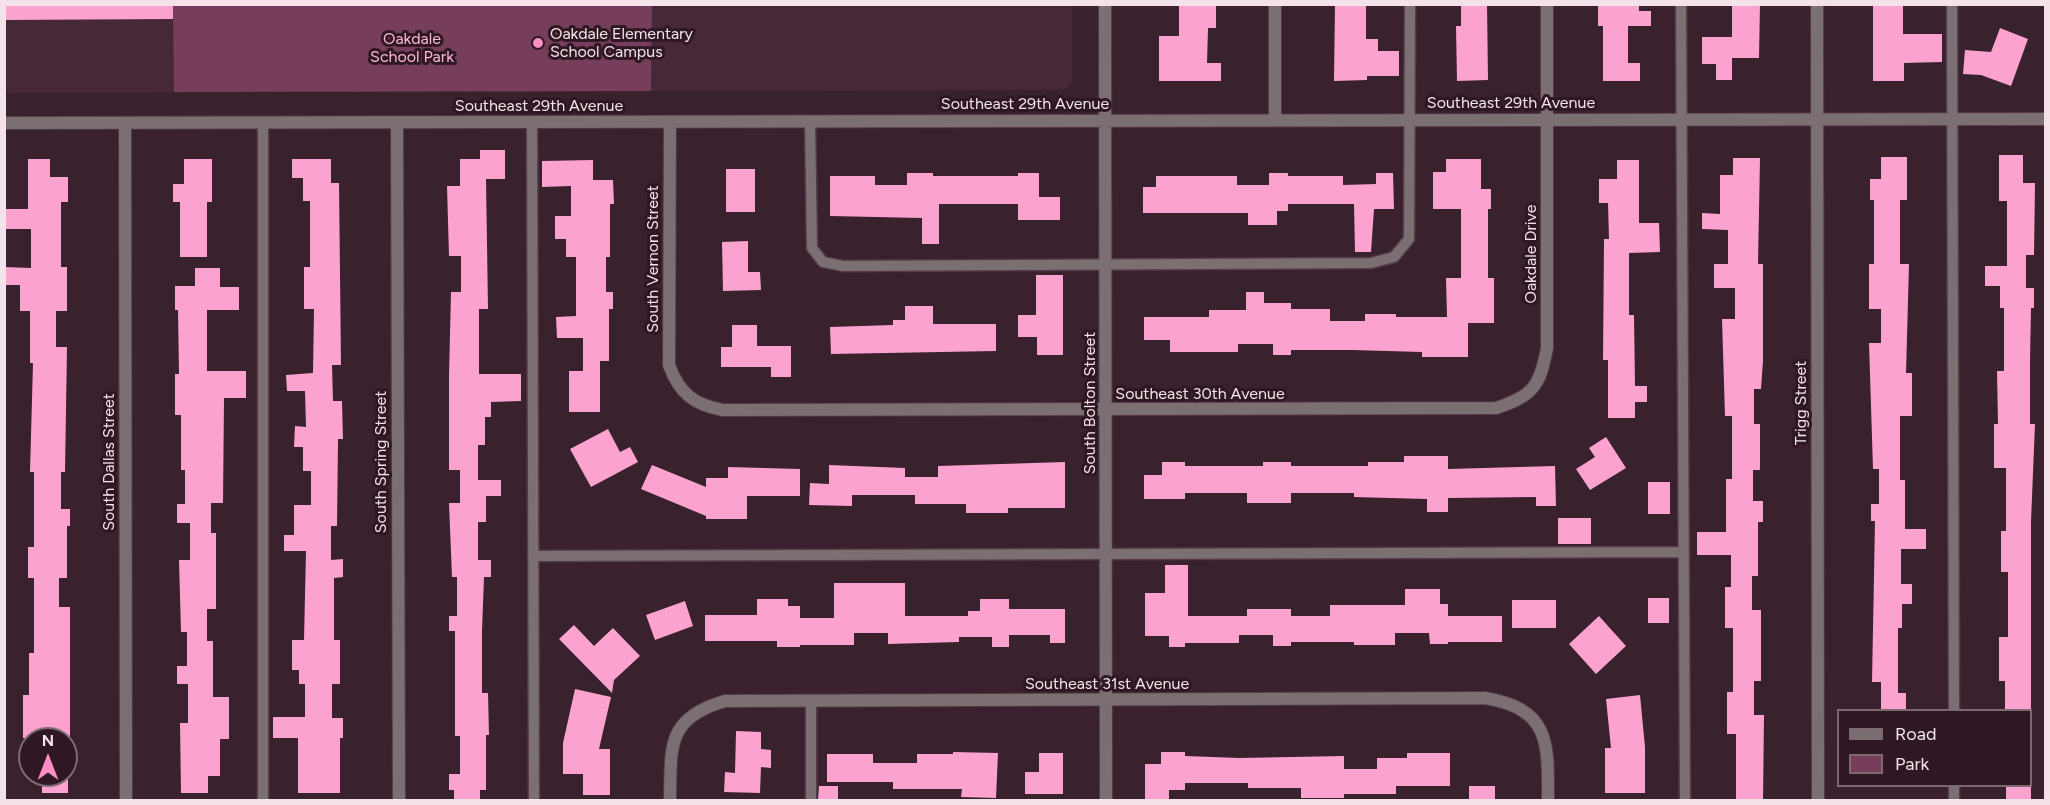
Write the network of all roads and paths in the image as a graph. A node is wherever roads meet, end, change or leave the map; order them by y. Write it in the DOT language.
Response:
graph roads {
  1 [pos="1105,4"];
  2 [pos="1275,4"];
  3 [pos="1410,4"];
  4 [pos="1547,4"];
  5 [pos="1681,4"];
  6 [pos="1817,4"];
  7 [pos="1952,4"];
  8 [pos="1547,119"];
  9 [pos="1682,119"];
  10 [pos="1817,119"];
  11 [pos="1953,119"];
  12 [pos="2046,119"];
  13 [pos="1106,120"];
  14 [pos="1275,120"];
  15 [pos="1411,120"];
  16 [pos="810,121"];
  17 [pos="532,122"];
  18 [pos="670,122"];
  19 [pos="4,123"];
  20 [pos="263,123"];
  21 [pos="397,123"];
  22 [pos="125,124"];
  23 [pos="1106,263"];
  24 [pos="1535,387"];
  25 [pos="683,392"];
  26 [pos="1107,411"];
  27 [pos="1684,552"];
  28 [pos="533,556"];
  29 [pos="1106,556"];
  30 [pos="1106,700"];
  31 [pos="811,701"];
  32 [pos="1954,709"];
  33 [pos="126,801"];
  34 [pos="262,801"];
  35 [pos="399,801"];
  36 [pos="534,801"];
  37 [pos="670,801"];
  38 [pos="811,801"];
  39 [pos="1106,801"];
  40 [pos="1548,801"];
  41 [pos="1685,801"];
  42 [pos="1818,801"];
  1 -- 13 [label="street, South Bolton Street"];
  2 -- 14 [label="street"];
  3 -- 15 [label="lane"];
  4 -- 8 [label="street, Oakdale Drive"];
  5 -- 9 [label="lane"];
  6 -- 10 [label="street, Trigg Street"];
  7 -- 11 [label="lane"];
  8 -- 9 [label="street, Southeast 29th Avenue"];
  8 -- 15 [label="street, Southeast 29th Avenue"];
  8 -- 24 [label="street, Oakdale Drive"];
  9 -- 10 [label="street, Southeast 29th Avenue"];
  9 -- 27 [label="lane"];
  10 -- 11 [label="street, Southeast 29th Avenue"];
  10 -- 42 [label="street, Trigg Street"];
  11 -- 12 [label="street, Southeast 29th Avenue"];
  11 -- 32 [label="lane"];
  13 -- 14 [label="street, Southeast 29th Avenue"];
  13 -- 16 [label="street, Southeast 29th Avenue"];
  13 -- 23 [label="street, South Bolton Street"];
  14 -- 15 [label="street, Southeast 29th Avenue"];
  15 -- 23 [label="lane"];
  16 -- 18 [label="street, Southeast 29th Avenue"];
  16 -- 23 [label="lane"];
  17 -- 18 [label="street, Southeast 29th Avenue"];
  17 -- 21 [label="street, Southeast 29th Avenue"];
  17 -- 28 [label="lane"];
  18 -- 25 [label="street, South Vernon Street"];
  19 -- 22 [label="street, Southeast 29th Avenue"];
  20 -- 21 [label="street, Southeast 29th Avenue"];
  20 -- 22 [label="street, Southeast 29th Avenue"];
  20 -- 34 [label="lane"];
  21 -- 35 [label="street, South Spring Street"];
  22 -- 33 [label="street, South Dallas Street"];
  23 -- 26 [label="street, South Bolton Street"];
  24 -- 26 [label="street, Southeast 30th Avenue"];
  25 -- 26 [label="street, Southeast 30th Avenue"];
  26 -- 29 [label="street, South Bolton Street"];
  27 -- 29 [label="lane"];
  27 -- 41 [label="lane"];
  28 -- 29 [label="lane"];
  28 -- 36 [label="lane"];
  29 -- 30 [label="street, South Bolton Street"];
  30 -- 31 [label="street, Southeast 31st Avenue"];
  30 -- 39 [label="street, South Bolton Street"];
  30 -- 40 [label="street, Southeast 31st Avenue"];
  31 -- 37 [label="street, Southeast 31st Avenue"];
  31 -- 38 [label="lane"];
}
